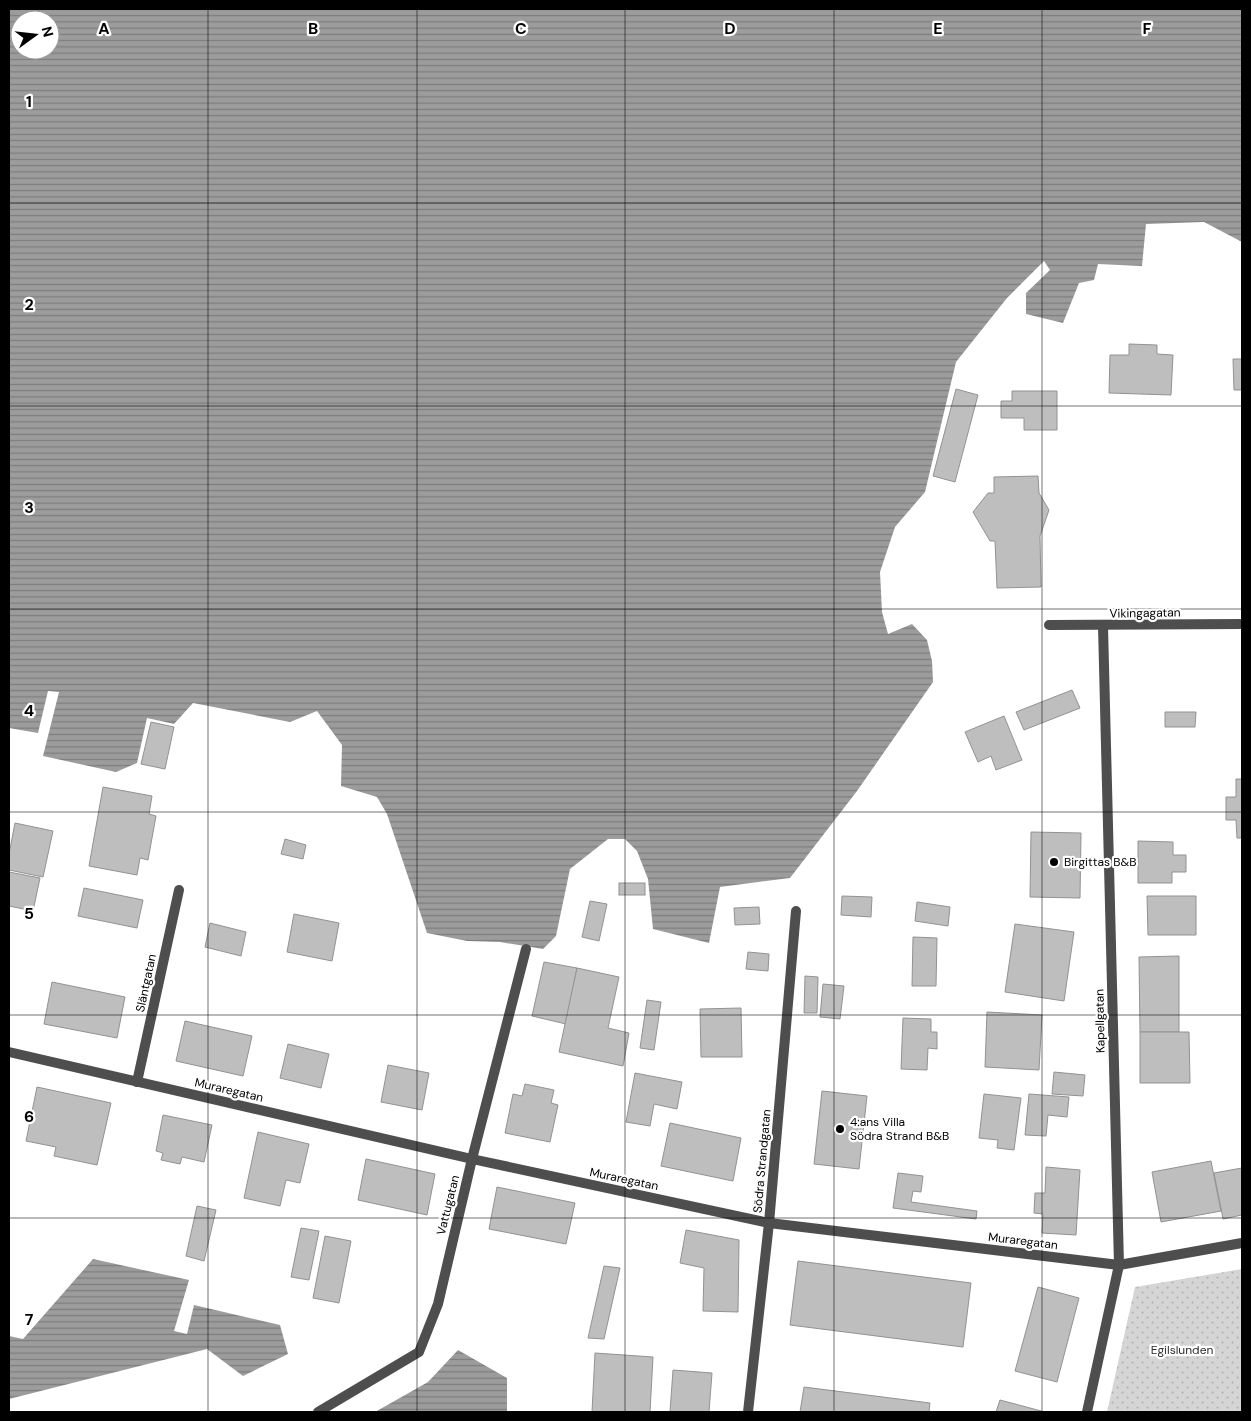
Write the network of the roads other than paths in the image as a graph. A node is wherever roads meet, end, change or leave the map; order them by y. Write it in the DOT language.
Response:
graph roads {
  1 [pos="1242,624"];
  2 [pos="1049,625"];
  3 [pos="1103,626"];
  4 [pos="179,890"];
  5 [pos="796,911"];
  6 [pos="526,949"];
  7 [pos="9,1052"];
  8 [pos="137,1082"];
  9 [pos="472,1159"];
  10 [pos="769,1223"];
  11 [pos="1242,1243"];
  12 [pos="1119,1265"];
  13 [pos="318,1412"];
  14 [pos="748,1412"];
  15 [pos="1087,1412"];
  1 -- 3 [label="street, Vikingagatan"];
  2 -- 3 [label="street, Vikingagatan"];
  3 -- 12 [label="street, Kapellgatan"];
  4 -- 8 [label="street, Släntgatan"];
  5 -- 10 [label="street, Södra Strandgatan"];
  6 -- 9 [label="street, Vattugatan"];
  7 -- 8 [label="street, Muraregatan"];
  8 -- 9 [label="street, Muraregatan"];
  9 -- 10 [label="street, Muraregatan"];
  9 -- 13 [label="street, Vattugatan"];
  10 -- 12 [label="street, Muraregatan"];
  10 -- 14 [label="street, Södra Strandgatan"];
  11 -- 12 [label="street, Muraregatan"];
  12 -- 15 [label="street, Kapellgatan"];
}
